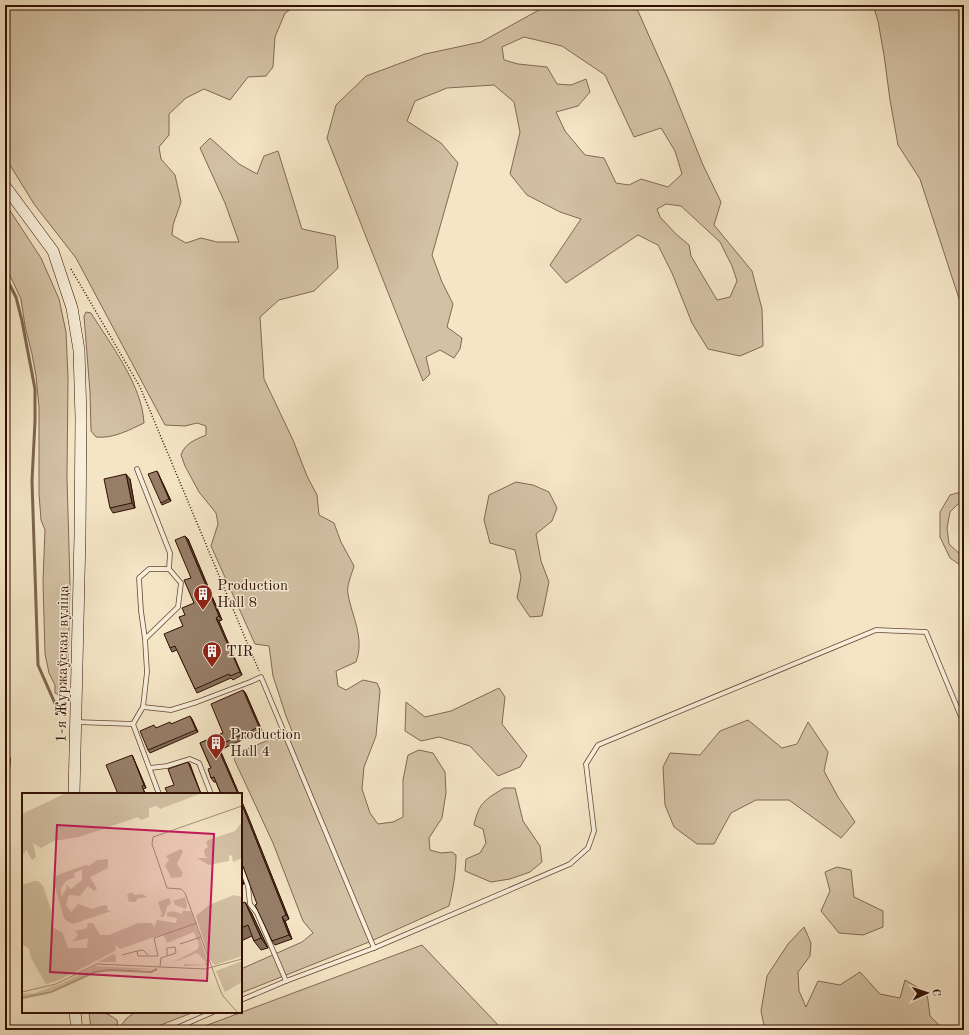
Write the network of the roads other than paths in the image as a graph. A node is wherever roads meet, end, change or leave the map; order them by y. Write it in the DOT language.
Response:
graph roads {
  1 [pos="5,186"];
  2 [pos="137,468"];
  3 [pos="169,569"];
  4 [pos="145,638"];
  5 [pos="143,707"];
  6 [pos="76,722"];
  7 [pos="133,724"];
  8 [pos="964,724"];
  9 [pos="150,768"];
  10 [pos="74,793"];
  11 [pos="159,793"];
  12 [pos="211,793"];
  13 [pos="242,869"];
  14 [pos="374,948"];
  15 [pos="286,981"];
  16 [pos="242,1000"];
  17 [pos="75,1013"];
  18 [pos="211,1013"];
  19 [pos="77,1030"];
  20 [pos="172,1030"];
  1 -- 6 [label="street, 1-я Журжаўская вуліца"];
  2 -- 3 [label="lane"];
  3 -- 4 [label="lane"];
  3 -- 4 [label="lane"];
  4 -- 5 [label="lane"];
  5 -- 7 [label="lane"];
  5 -- 14 [label="lane"];
  6 -- 7 [label="lane"];
  6 -- 10 [label="street, 1-я Журжаўская вуліца"];
  7 -- 9 [label="lane"];
  8 -- 14 [label="lane"];
  9 -- 11 [label="lane"];
  9 -- 12 [label="lane"];
  13 -- 15 [label="lane"];
  14 -- 15 [label="lane"];
  15 -- 16 [label="lane"];
  17 -- 19 [label="street"];
  18 -- 20 [label="lane"];
}
